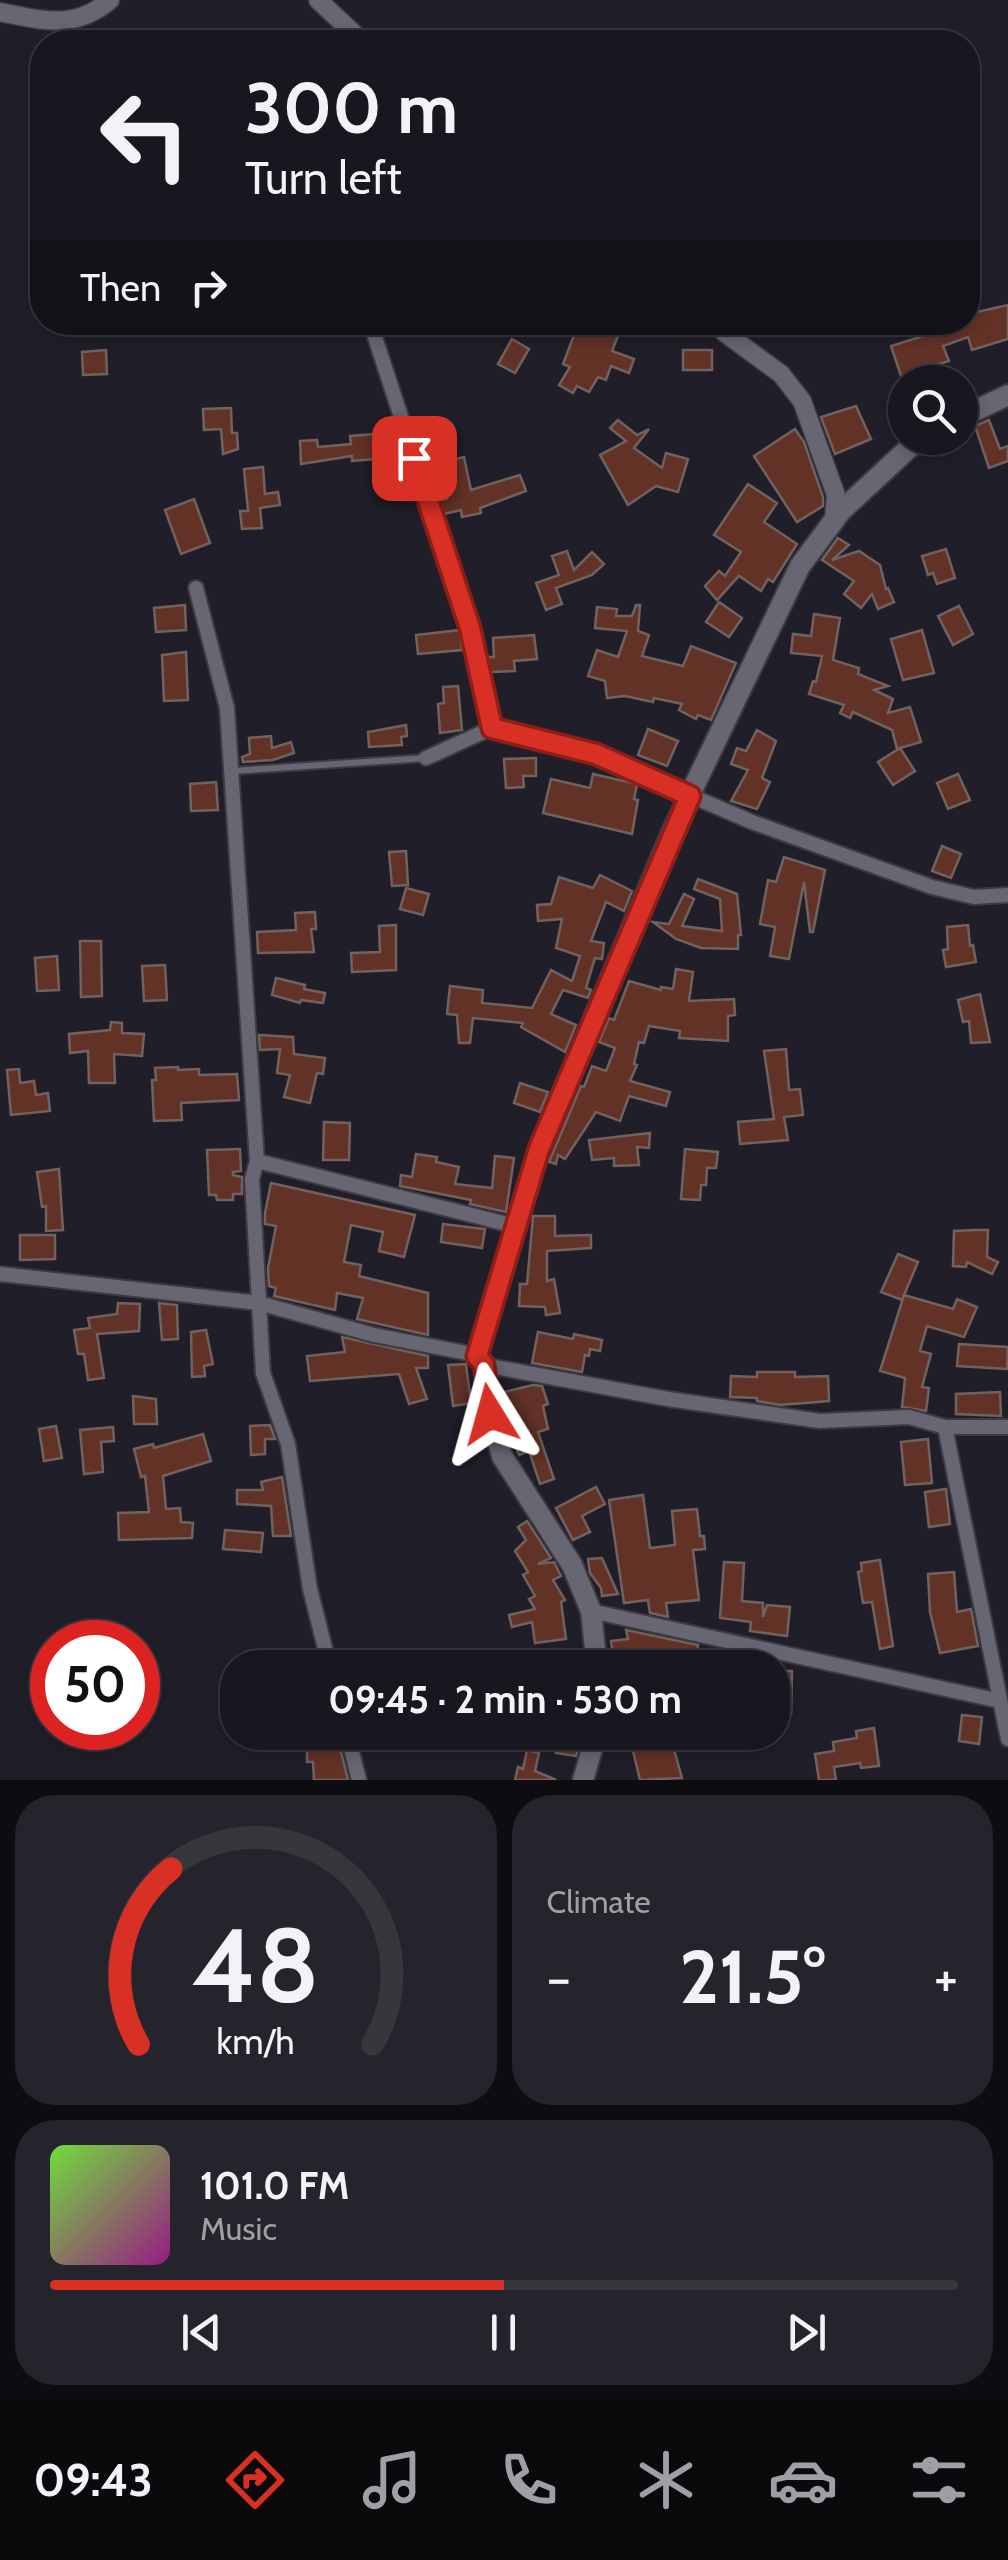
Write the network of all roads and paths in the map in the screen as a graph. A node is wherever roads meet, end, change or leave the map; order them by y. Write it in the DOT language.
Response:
graph roads {
  1 [pos="110,0"];
  2 [pos="318,0"];
  3 [pos="0,12"];
  4 [pos="350,30"];
  5 [pos="374,335"];
  6 [pos="727,335"];
  7 [pos="1008,395"];
  8 [pos="978,409"];
  9 [pos="902,455"];
  10 [pos="834,520"];
  11 [pos="196,588"];
  12 [pos="492,728"];
  13 [pos="426,758"];
  14 [pos="230,772"];
  15 [pos="690,796"];
  16 [pos="1008,895"];
  17 [pos="257,1161"];
  18 [pos="515,1226"];
  19 [pos="0,1274"];
  20 [pos="259,1303"];
  21 [pos="480,1360"];
  22 [pos="945,1427"];
  23 [pos="1008,1427"];
  24 [pos="591,1611"];
  25 [pos="325,1650"];
  26 [pos="595,1650"];
  27 [pos="1000,1701"];
  28 [pos="1008,1739"];
  29 [pos="352,1750"];
  30 [pos="592,1750"];
  31 [pos="359,1780"];
  32 [pos="584,1780"];
  1 -- 3 [label="street"];
  2 -- 4 [label="street"];
  5 -- 12 [label="street"];
  6 -- 10 [label="street"];
  7 -- 8 [label="main road"];
  9 -- 10 [label="main road"];
  10 -- 15 [label="main road"];
  11 -- 14 [label="street"];
  12 -- 13 [label="street"];
  12 -- 15 [label="street"];
  13 -- 14 [label="lane"];
  14 -- 17 [label="street"];
  15 -- 16 [label="street"];
  15 -- 18 [label="main road"];
  17 -- 18 [label="street"];
  17 -- 20 [label="street"];
  18 -- 21 [label="main road"];
  19 -- 20 [label="street"];
  20 -- 21 [label="street"];
  20 -- 25 [label="street"];
  21 -- 22 [label="street"];
  21 -- 24 [label="main road"];
  22 -- 23 [label="street"];
  22 -- 27 [label="street"];
  24 -- 26 [label="main road"];
  24 -- 27 [label="street"];
  27 -- 28 [label="street"];
  29 -- 31 [label="street"];
  30 -- 32 [label="main road"];
}
